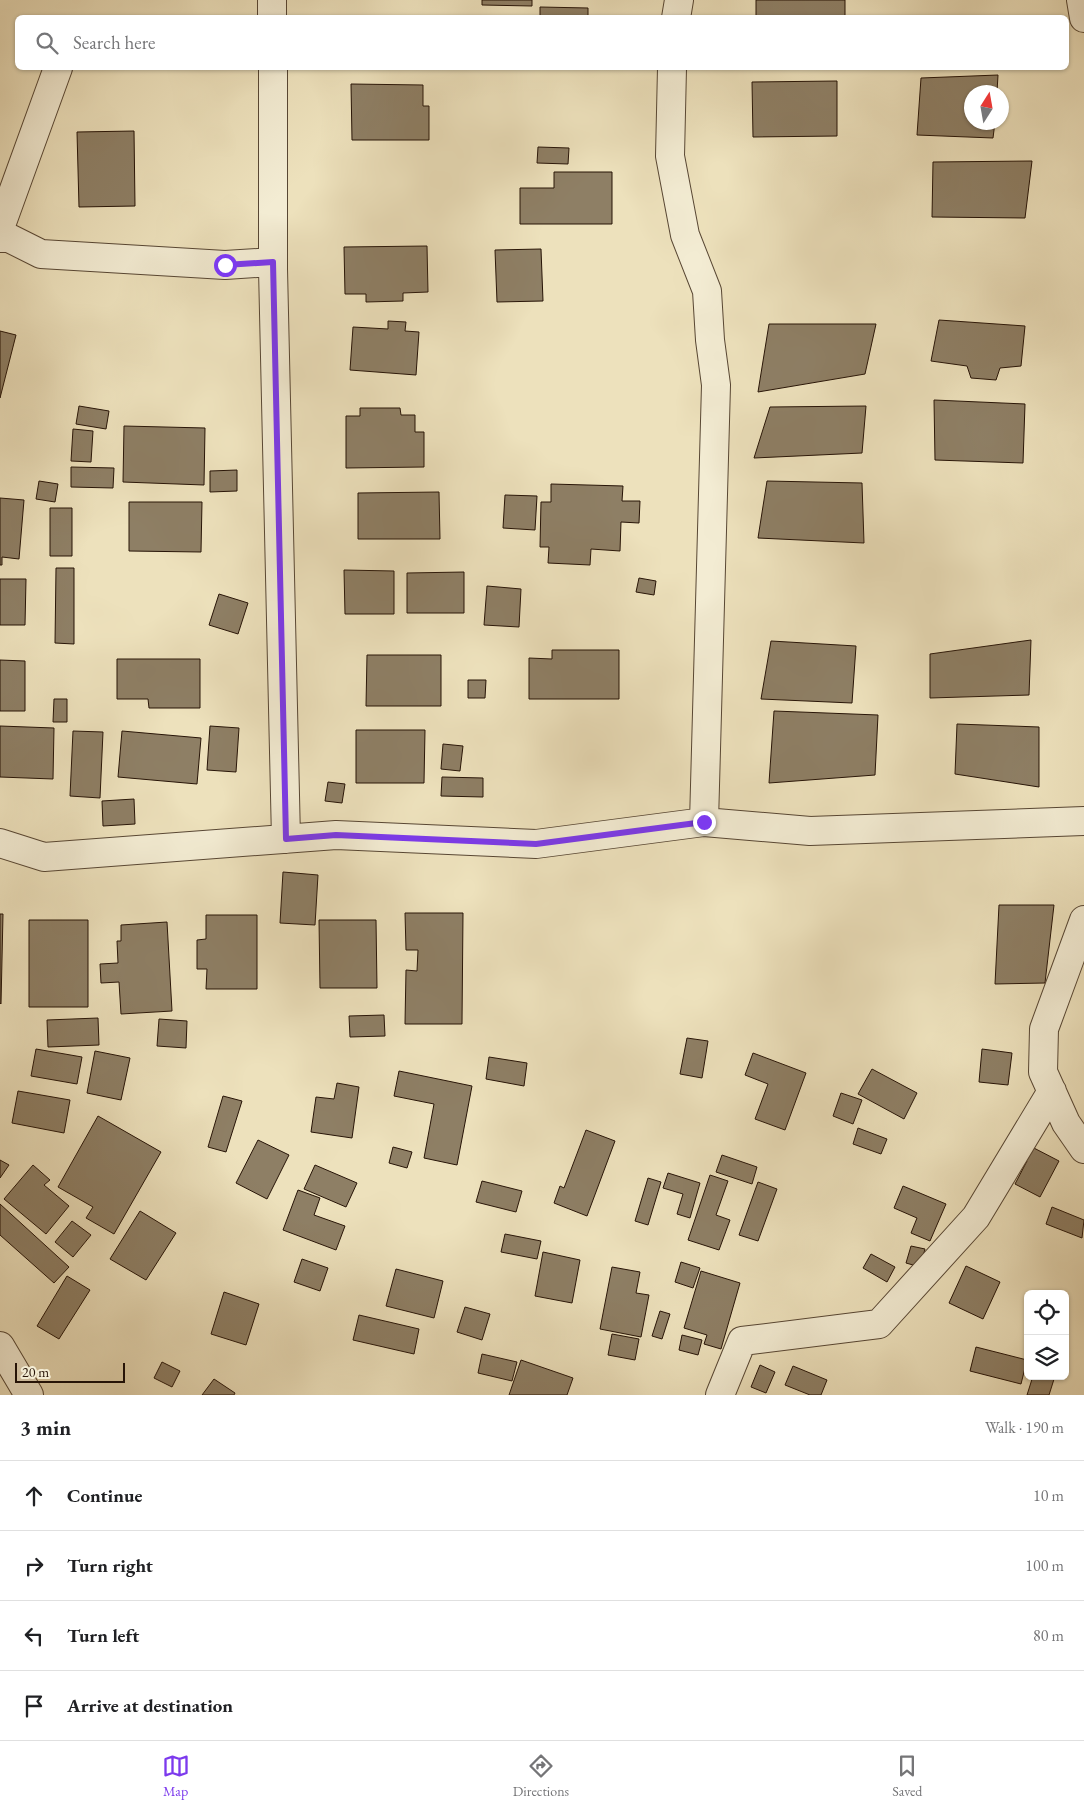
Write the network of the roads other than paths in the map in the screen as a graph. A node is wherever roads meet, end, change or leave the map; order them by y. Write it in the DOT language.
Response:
graph roads {
  1 [pos="272,0"];
  2 [pos="679,0"];
  3 [pos="1081,0"];
  4 [pos="272,15"];
  5 [pos="676,15"];
  6 [pos="1084,18"];
  7 [pos="57,70"];
  8 [pos="273,70"];
  9 [pos="672,70"];
  10 [pos="0,228"];
  11 [pos="0,238"];
  12 [pos="273,262"];
  13 [pos="1084,821"];
  14 [pos="704,822"];
  15 [pos="286,839"];
  16 [pos="0,843"];
  17 [pos="1084,920"];
  18 [pos="1052,1092"];
  19 [pos="1084,1149"];
  20 [pos="0,1346"];
  21 [pos="29,1395"];
  22 [pos="720,1395"];
  1 -- 4 [label="street"];
  2 -- 5 [label="street"];
  3 -- 6 [label="street"];
  7 -- 10 [label="street"];
  8 -- 12 [label="street"];
  9 -- 14 [label="street"];
  11 -- 12 [label="street"];
  12 -- 15 [label="street"];
  13 -- 14 [label="street"];
  14 -- 15 [label="street"];
  15 -- 16 [label="street"];
  17 -- 18 [label="street"];
  18 -- 19 [label="street"];
  18 -- 22 [label="street"];
  20 -- 21 [label="street"];
}
